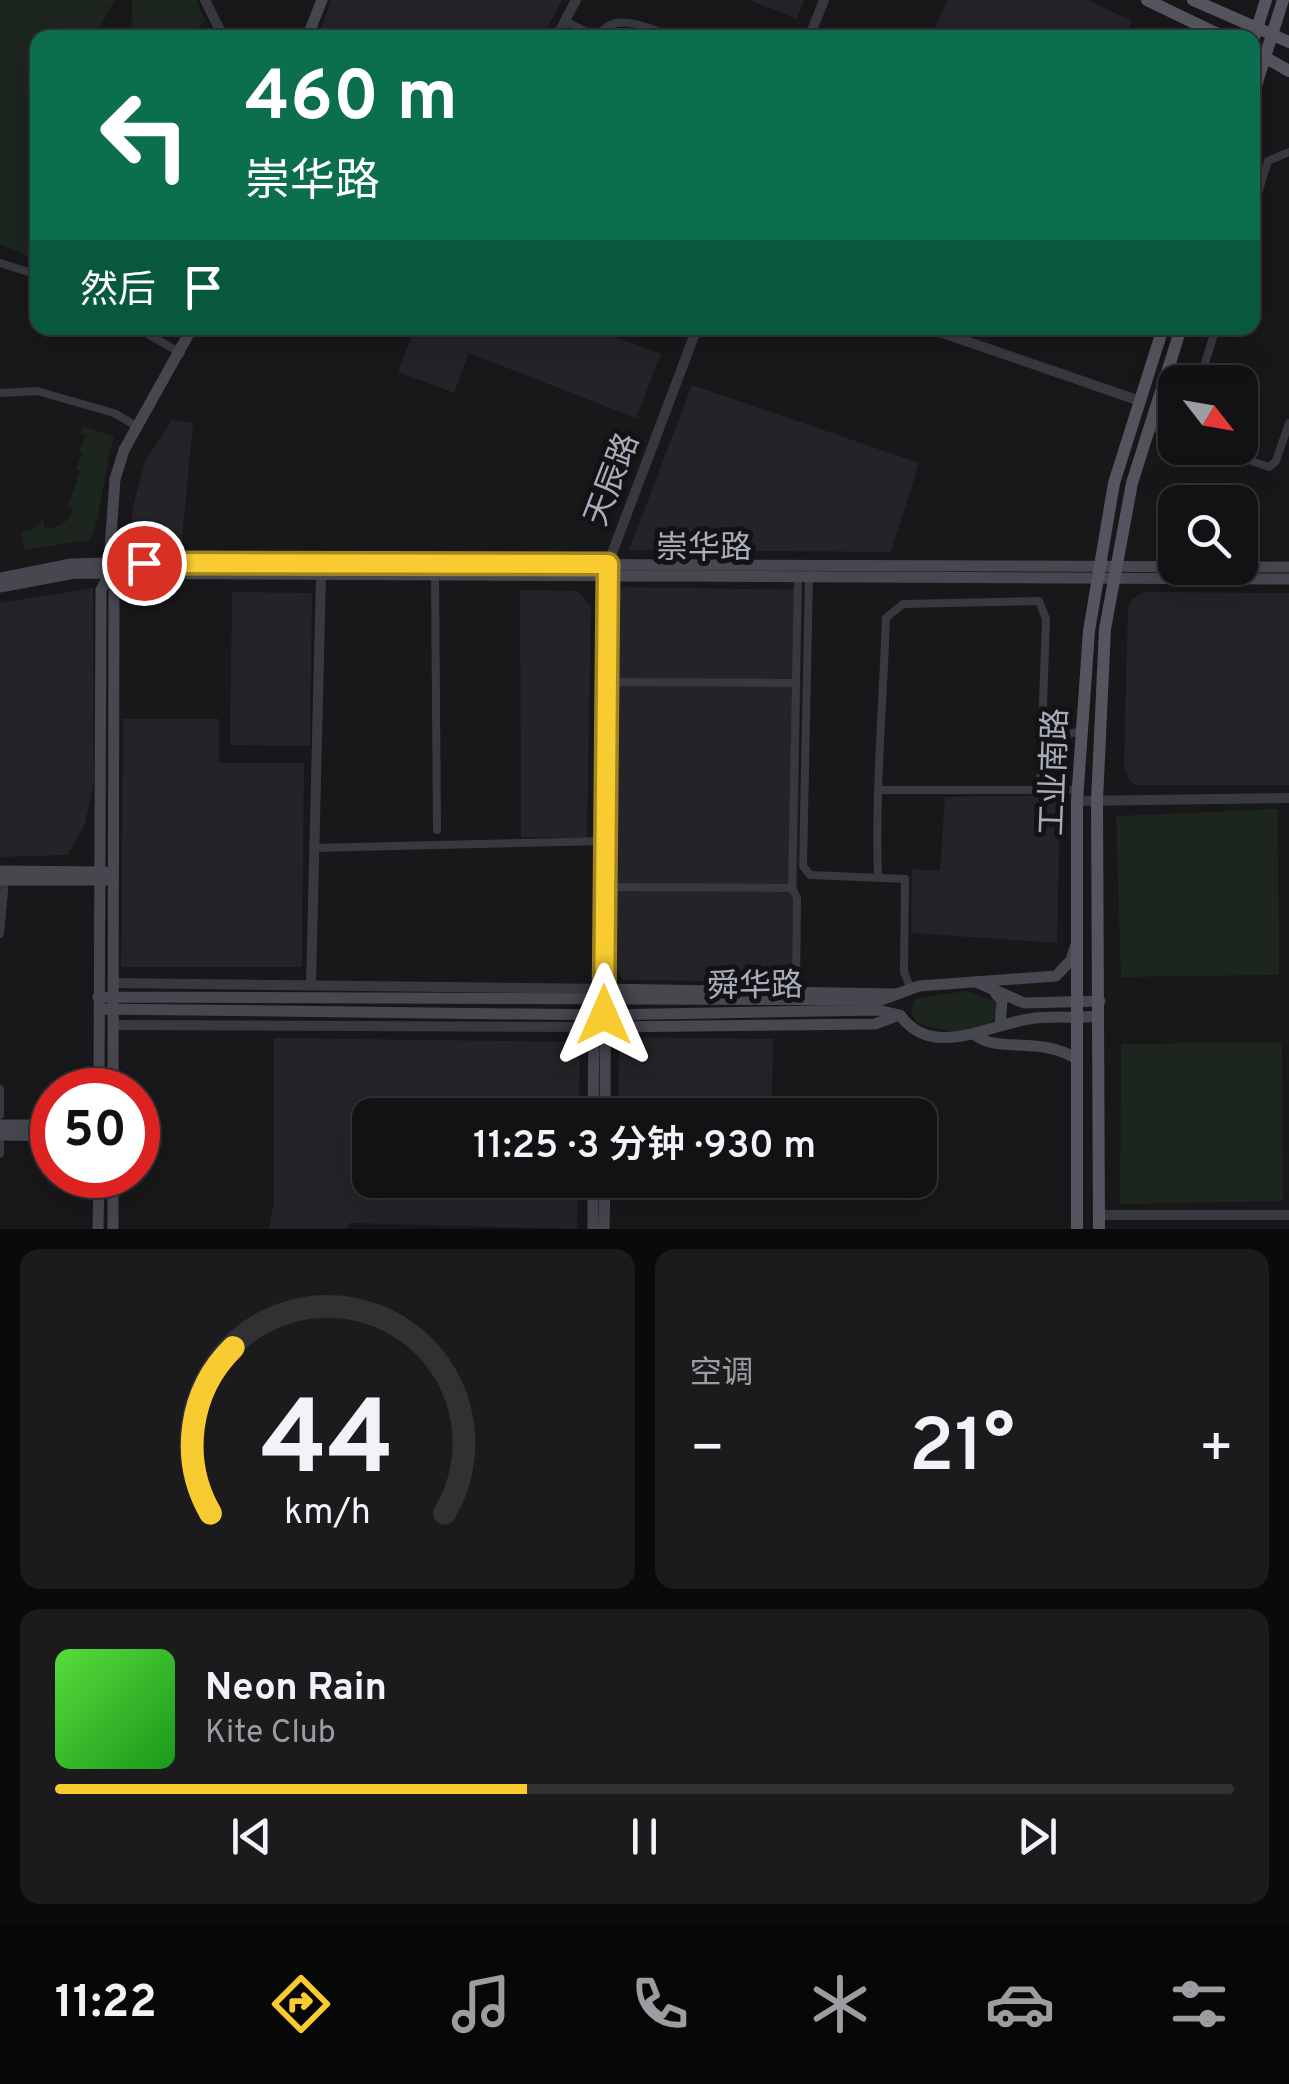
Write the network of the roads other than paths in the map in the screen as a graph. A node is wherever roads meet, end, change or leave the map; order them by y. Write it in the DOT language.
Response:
graph roads {
  1 [pos="205,0"];
  2 [pos="322,0"];
  3 [pos="576,0"];
  4 [pos="824,0"];
  5 [pos="1147,0"];
  6 [pos="1193,0"];
  7 [pos="1266,0"];
  8 [pos="1283,0"];
  9 [pos="565,21"];
  10 [pos="1258,28"];
  11 [pos="220,30"];
  12 [pos="310,30"];
  13 [pos="560,30"];
  14 [pos="583,30"];
  15 [pos="601,30"];
  16 [pos="648,30"];
  17 [pos="812,30"];
  18 [pos="1209,30"];
  19 [pos="1273,32"];
  20 [pos="1289,42"];
  21 [pos="1260,47"];
  22 [pos="1260,52"];
  23 [pos="1289,71"];
  24 [pos="1289,152"];
  25 [pos="1260,186"];
  26 [pos="0,263"];
  27 [pos="30,272"];
  28 [pos="149,335"];
  29 [pos="189,335"];
  30 [pos="694,335"];
  31 [pos="948,335"];
  32 [pos="1162,335"];
  33 [pos="1179,335"];
  34 [pos="1214,335"];
  35 [pos="181,353"];
  36 [pos="1204,365"];
  37 [pos="0,393"];
  38 [pos="1140,401"];
  39 [pos="1289,423"];
  40 [pos="138,427"];
  41 [pos="1150,427"];
  42 [pos="1158,430"];
  43 [pos="1258,463"];
  44 [pos="1289,567"];
  45 [pos="109,568"];
  46 [pos="607,569"];
  47 [pos="1096,574"];
  48 [pos="321,575"];
  49 [pos="435,575"];
  50 [pos="804,575"];
  51 [pos="1116,575"];
  52 [pos="979,576"];
  53 [pos="0,578"];
  54 [pos="1289,579"];
  55 [pos="0,588"];
  56 [pos="979,600"];
  57 [pos="605,682"];
  58 [pos="796,683"];
  59 [pos="1082,731"];
  60 [pos="880,790"];
  61 [pos="1040,790"];
  62 [pos="1051,790"];
  63 [pos="1077,795"];
  64 [pos="1289,798"];
  65 [pos="1096,800"];
  66 [pos="437,830"];
  67 [pos="604,841"];
  68 [pos="314,848"];
  69 [pos="100,876"];
  70 [pos="114,876"];
  71 [pos="2,877"];
  72 [pos="878,878"];
  73 [pos="604,888"];
  74 [pos="792,888"];
  75 [pos="1078,933"];
  76 [pos="0,934"];
  77 [pos="972,981"];
  78 [pos="114,983"];
  79 [pos="311,985"];
  80 [pos="796,990"];
  81 [pos="994,990"];
  82 [pos="906,991"];
  83 [pos="99,1003"];
  84 [pos="114,1003"];
  85 [pos="1076,1004"];
  86 [pos="1099,1008"];
  87 [pos="602,1014"];
  88 [pos="900,1015"];
  89 [pos="1075,1019"];
  90 [pos="114,1025"];
  91 [pos="1000,1026"];
  92 [pos="975,1035"];
  93 [pos="1076,1059"];
  94 [pos="99,1068"];
  95 [pos="114,1068"];
  96 [pos="0,1089"];
  97 [pos="595,1098"];
  98 [pos="604,1098"];
  99 [pos="0,1115"];
  100 [pos="30,1125"];
  101 [pos="0,1126"];
  102 [pos="0,1135"];
  103 [pos="30,1136"];
  104 [pos="0,1154"];
  105 [pos="98,1198"];
  106 [pos="113,1198"];
  107 [pos="593,1198"];
  108 [pos="604,1198"];
  109 [pos="1289,1215"];
  110 [pos="1100,1222"];
  111 [pos="98,1229"];
  112 [pos="112,1229"];
  113 [pos="592,1229"];
  114 [pos="604,1229"];
  115 [pos="1077,1229"];
  1 -- 11 [label="street"];
  2 -- 12 [label="main road"];
  3 -- 9 [label="street"];
  4 -- 17 [label="street"];
  5 -- 18 [label="main road"];
  6 -- 10 [label="main road"];
  7 -- 10 [label="main road"];
  8 -- 19 [label="main road"];
  9 -- 13 [label="street"];
  9 -- 14 [label="street"];
  10 -- 19 [label="main road"];
  15 -- 16 [label="street"];
  19 -- 20 [label="main road"];
  19 -- 21 [label="main road"];
  22 -- 23 [label="main road"];
  24 -- 25 [label="street"];
  26 -- 27 [label="street"];
  28 -- 35 [label="street"];
  29 -- 35 [label="main road"];
  30 -- 46 [label="street, 天辰路"];
  31 -- 38 [label="street"];
  32 -- 38 [label="main road, 工业南路"];
  33 -- 41 [label="main road, 工业南路"];
  34 -- 36 [label="street"];
  35 -- 40 [label="main road"];
  37 -- 40 [label="street"];
  38 -- 47 [label="main road, 工业南路"];
  39 -- 43 [label="street"];
  40 -- 45 [label="main road"];
  41 -- 42 [label="street"];
  41 -- 51 [label="main road, 工业南路"];
  44 -- 51 [label="main road, 崇华路"];
  45 -- 46 [label="main road, 崇华路"];
  45 -- 48 [label="main road, 崇华路"];
  45 -- 53 [label="main road, 崇华路"];
  45 -- 55 [label="main road, 崇华路"];
  45 -- 69 [label="main road"];
  45 -- 70 [label="main road"];
  46 -- 47 [label="main road, 崇华路"];
  46 -- 49 [label="main road, 崇华路"];
  46 -- 50 [label="main road, 崇华路"];
  46 -- 57 [label="main road, 天辰路"];
  47 -- 51 [label="main road, 崇华路"];
  47 -- 52 [label="main road, 崇华路"];
  47 -- 59 [label="main road, 工业南路"];
  48 -- 49 [label="main road, 崇华路"];
  48 -- 68 [label="street"];
  49 -- 66 [label="street"];
  50 -- 52 [label="main road, 崇华路"];
  50 -- 58 [label="street"];
  50 -- 72 [label="street"];
  51 -- 54 [label="main road, 崇华路"];
  51 -- 65 [label="main road, 工业南路"];
  52 -- 56 [label="street"];
  56 -- 60 [label="street"];
  56 -- 61 [label="street"];
  57 -- 58 [label="street"];
  57 -- 67 [label="main road, 天辰路"];
  58 -- 74 [label="street"];
  59 -- 62 [label="street"];
  59 -- 63 [label="main road, 工业南路"];
  60 -- 61 [label="street"];
  60 -- 72 [label="street"];
  61 -- 62 [label="street"];
  62 -- 63 [label="street"];
  63 -- 65 [label="street"];
  63 -- 75 [label="main road, 工业南路"];
  64 -- 65 [label="street"];
  65 -- 86 [label="main road, 工业南路"];
  67 -- 68 [label="street"];
  67 -- 73 [label="main road, 天辰路"];
  68 -- 79 [label="street"];
  69 -- 70 [label="main road"];
  69 -- 71 [label="main road"];
  69 -- 83 [label="main road"];
  70 -- 78 [label="main road"];
  71 -- 76 [label="street"];
  72 -- 82 [label="street"];
  73 -- 74 [label="street"];
  73 -- 87 [label="main road, 天辰路"];
  74 -- 80 [label="street"];
  75 -- 77 [label="main road"];
  75 -- 85 [label="main road, 工业南路"];
  77 -- 81 [label="main road, 舜华路"];
  77 -- 82 [label="main road, 舜华路"];
  78 -- 79 [label="street"];
  78 -- 84 [label="main road"];
  79 -- 87 [label="street"];
  80 -- 82 [label="main road"];
  80 -- 87 [label="main road"];
  81 -- 85 [label="main road, 舜华路"];
  81 -- 91 [label="main road"];
  82 -- 87 [label="main road, 舜华路"];
  82 -- 88 [label="main road"];
  83 -- 84 [label="main road, 舜华路"];
  83 -- 94 [label="main road"];
  84 -- 87 [label="main road, 舜华路"];
  84 -- 90 [label="main road"];
  85 -- 86 [label="main road, 舜华路"];
  85 -- 89 [label="main road, 工业南路"];
  86 -- 89 [label="main road, 舜华路"];
  86 -- 110 [label="main road, 工业南路"];
  87 -- 88 [label="main road, 舜华路"];
  87 -- 90 [label="street"];
  87 -- 97 [label="main road, 天辰路"];
  87 -- 98 [label="main road, 天辰路"];
  88 -- 92 [label="main road, 舜华路"];
  89 -- 91 [label="main road, 舜华路"];
  89 -- 93 [label="main road, 工业南路"];
  90 -- 95 [label="main road"];
  91 -- 92 [label="main road, 舜华路"];
  92 -- 93 [label="main road"];
  93 -- 115 [label="main road, 工业南路"];
  96 -- 99 [label="street"];
  100 -- 101 [label="main road"];
  101 -- 102 [label="street"];
  102 -- 103 [label="main road"];
  102 -- 104 [label="street"];
  105 -- 111 [label="main road"];
  106 -- 112 [label="main road"];
  107 -- 113 [label="main road"];
  108 -- 114 [label="main road"];
  109 -- 110 [label="street"];
}
